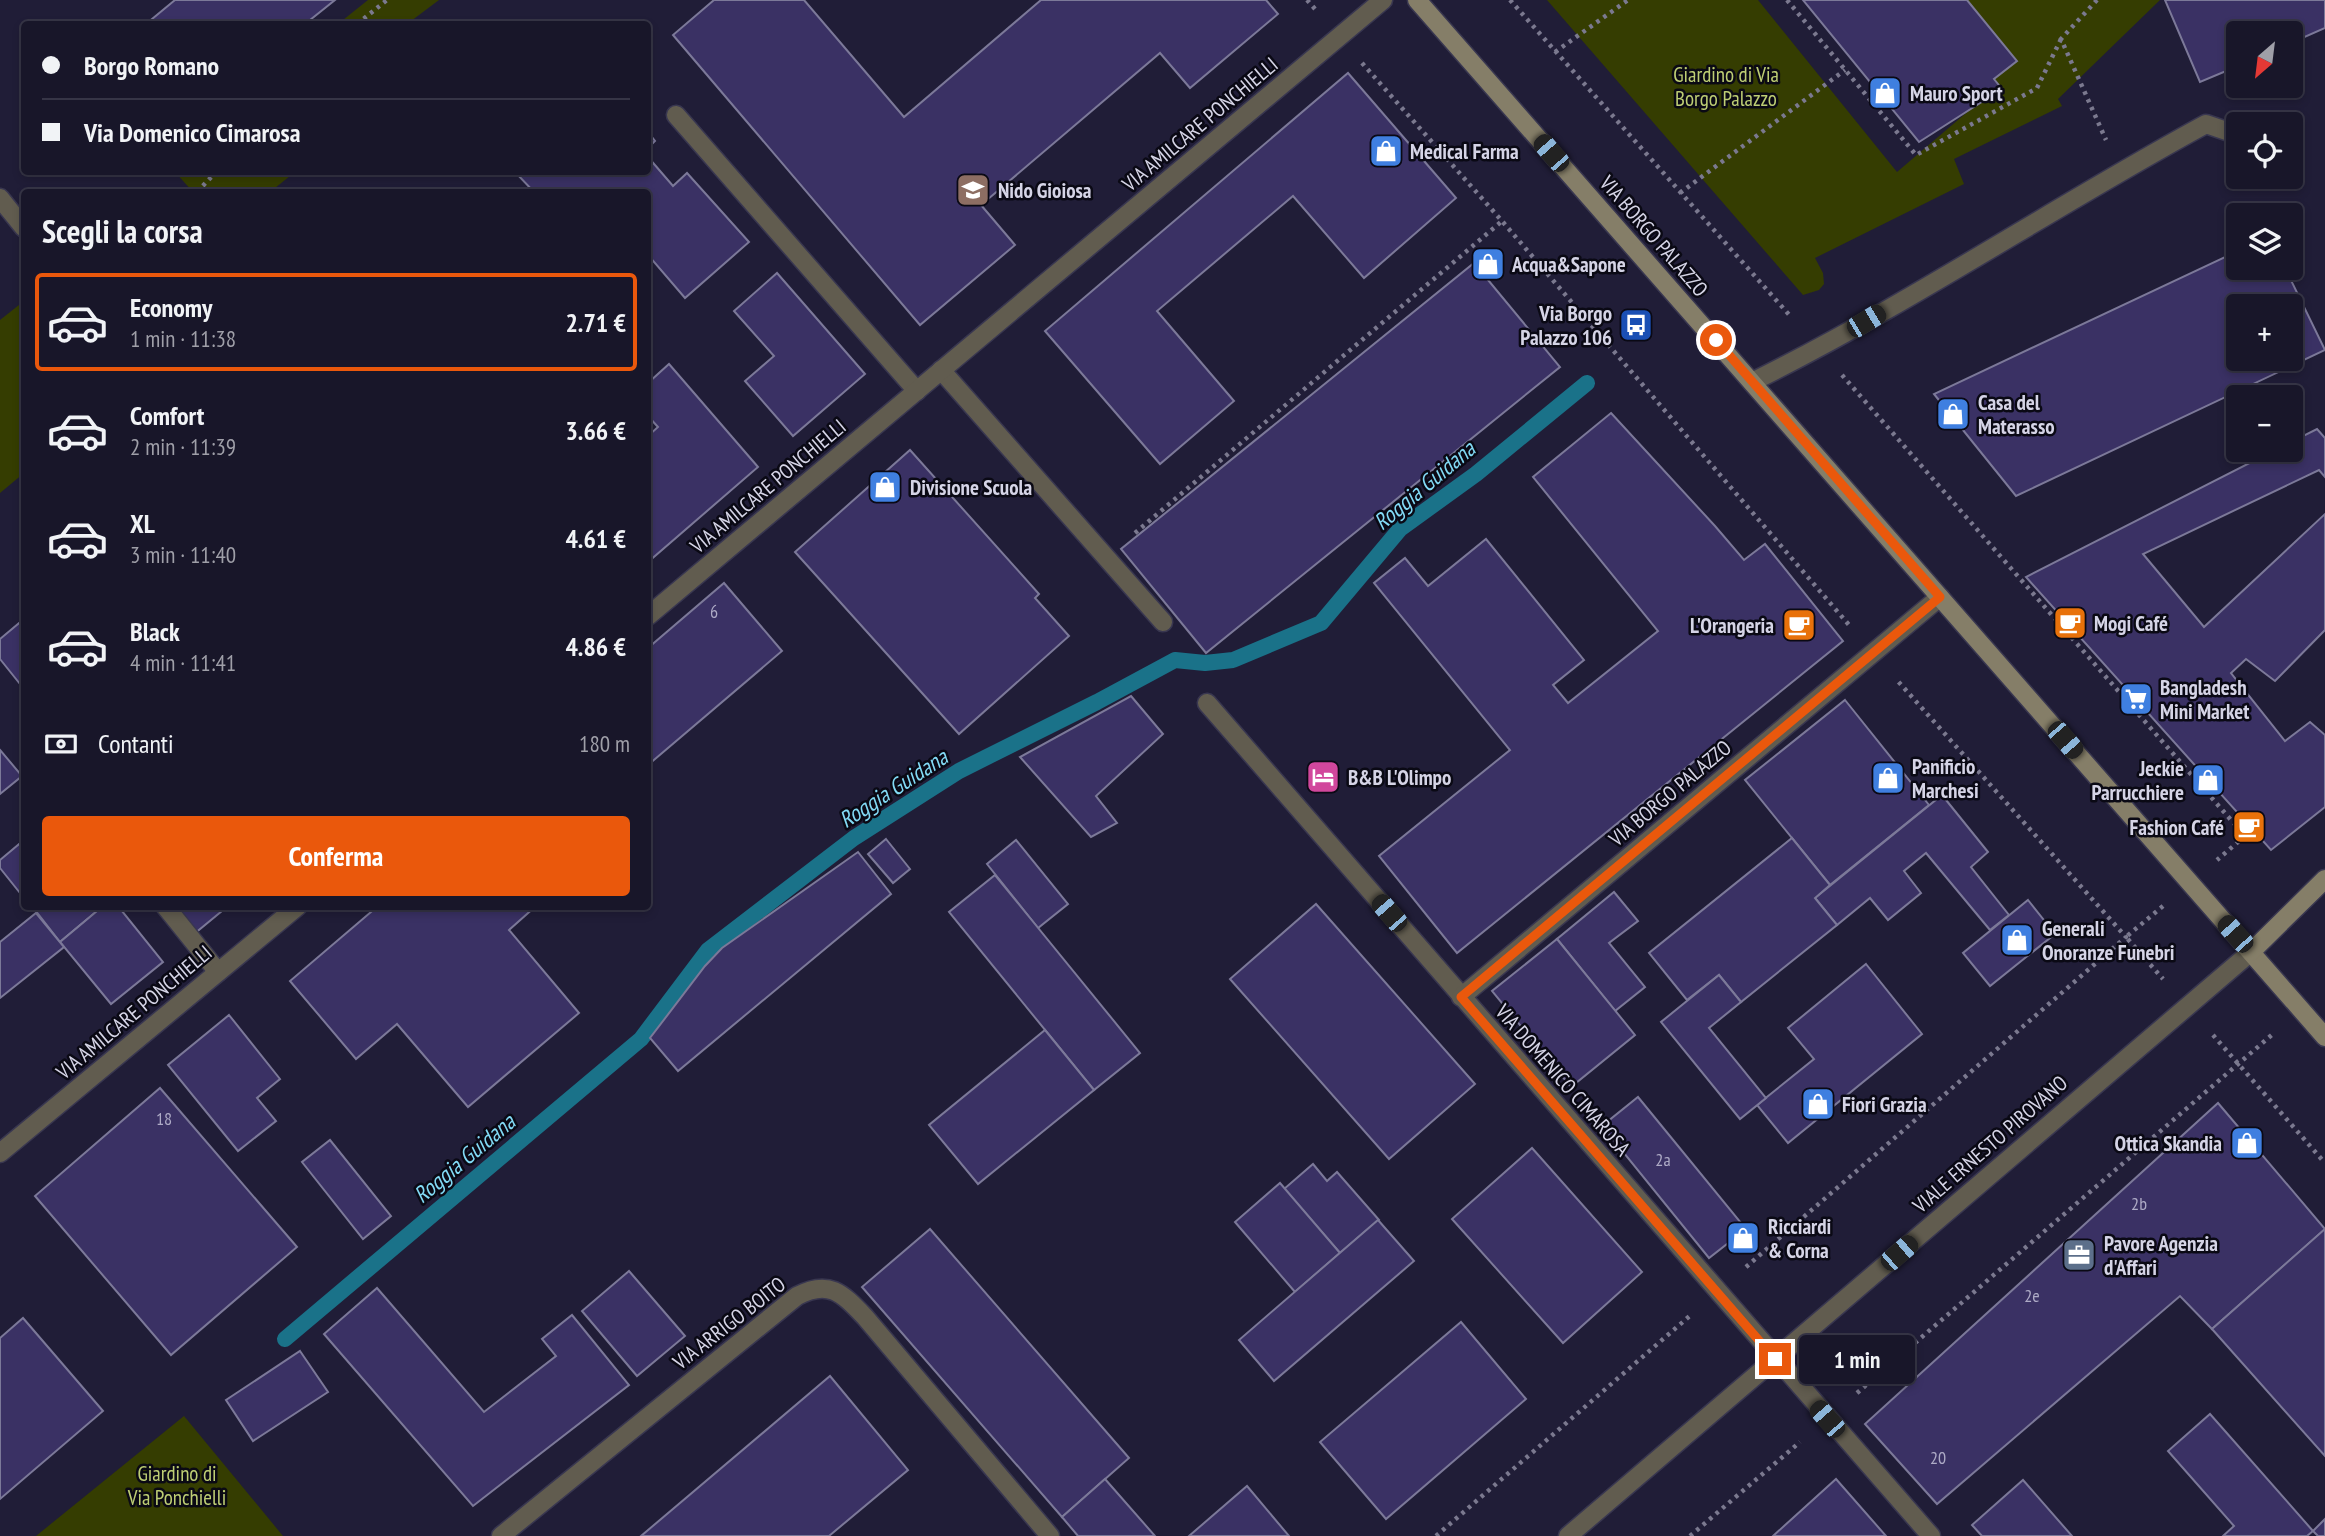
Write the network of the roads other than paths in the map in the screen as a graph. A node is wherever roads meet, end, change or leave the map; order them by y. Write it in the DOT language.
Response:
graph roads {
  1 [pos="1383,0"];
  2 [pos="1417,0"];
  3 [pos="676,115"];
  4 [pos="2226,131"];
  5 [pos="0,198"];
  6 [pos="21,224"];
  7 [pos="941,370"];
  8 [pos="1752,382"];
  9 [pos="917,390"];
  10 [pos="1940,597"];
  11 [pos="651,613"];
  12 [pos="1163,622"];
  13 [pos="1207,703"];
  14 [pos="2325,879"];
  15 [pos="168,910"];
  16 [pos="293,910"];
  17 [pos="2251,952"];
  18 [pos="219,972"];
  19 [pos="1461,997"];
  20 [pos="2325,1037"];
  21 [pos="0,1153"];
  22 [pos="1775,1359"];
  23 [pos="501,1536"];
  24 [pos="1050,1536"];
  25 [pos="1568,1536"];
  26 [pos="1931,1536"];
  1 -- 7 [label="street, VIA AMILCARE PONCHIELLI"];
  2 -- 8 [label="main road, VIA BORGO PALAZZO"];
  3 -- 9 [label="street"];
  4 -- 8 [label="street"];
  5 -- 6 [label="street"];
  7 -- 9 [label="street, VIA AMILCARE PONCHIELLI"];
  7 -- 12 [label="street"];
  8 -- 10 [label="main road, VIA BORGO PALAZZO"];
  9 -- 11 [label="street, VIA AMILCARE PONCHIELLI"];
  10 -- 17 [label="main road, VIA BORGO PALAZZO"];
  10 -- 19 [label="street, VIA BORGO PALAZZO"];
  13 -- 19 [label="street, VIA DOMENICO CIMAROSA"];
  14 -- 17 [label="main road"];
  15 -- 18 [label="street"];
  16 -- 18 [label="street, VIA AMILCARE PONCHIELLI"];
  17 -- 20 [label="main road, VIA BORGO PALAZZO"];
  17 -- 22 [label="street, VIALE ERNESTO PIROVANO"];
  18 -- 21 [label="street, VIA AMILCARE PONCHIELLI"];
  19 -- 22 [label="street, VIA DOMENICO CIMAROSA"];
  22 -- 25 [label="street, VIALE ERNESTO PIROVANO"];
  22 -- 26 [label="street, VIA DOMENICO CIMAROSA"];
  23 -- 24 [label="street, VIA ARRIGO BOITO"];
}
